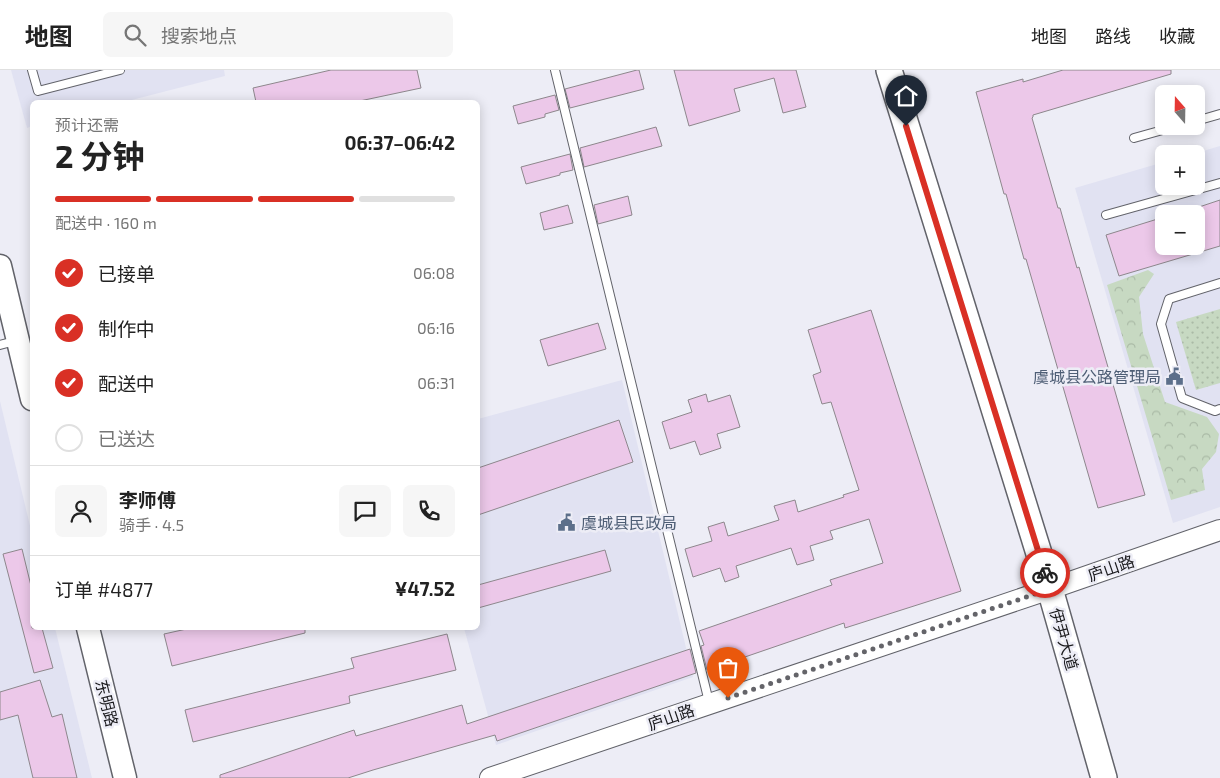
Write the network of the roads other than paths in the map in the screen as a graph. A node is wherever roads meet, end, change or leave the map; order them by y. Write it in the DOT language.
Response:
graph roads {
  1 [pos="32,70"];
  2 [pos="120,70"];
  3 [pos="555,70"];
  4 [pos="889,70"];
  5 [pos="1220,114"];
  6 [pos="1205,118"];
  7 [pos="1155,132"];
  8 [pos="1134,138"];
  9 [pos="1220,183"];
  10 [pos="1106,215"];
  11 [pos="0,266"];
  12 [pos="1220,284"];
  13 [pos="9,342"];
  14 [pos="30,394"];
  15 [pos="1220,409"];
  16 [pos="1220,530"];
  17 [pos="1050,589"];
  18 [pos="88,630"];
  19 [pos="709,704"];
  20 [pos="125,778"];
  21 [pos="490,778"];
  22 [pos="1104,778"];
  1 -- 2 [label="lane"];
  3 -- 19 [label="lane"];
  4 -- 17 [label="main road, 伊尹大道"];
  5 -- 6 [label="lane"];
  7 -- 8 [label="lane"];
  9 -- 10 [label="lane"];
  11 -- 13 [label="main road"];
  12 -- 15 [label="lane"];
  13 -- 14 [label="main road"];
  16 -- 17 [label="street, 庐山路"];
  17 -- 19 [label="street, 庐山路"];
  17 -- 22 [label="main road, 伊尹大道"];
  18 -- 20 [label="main road, 东明路"];
  19 -- 21 [label="street, 庐山路"];
}
